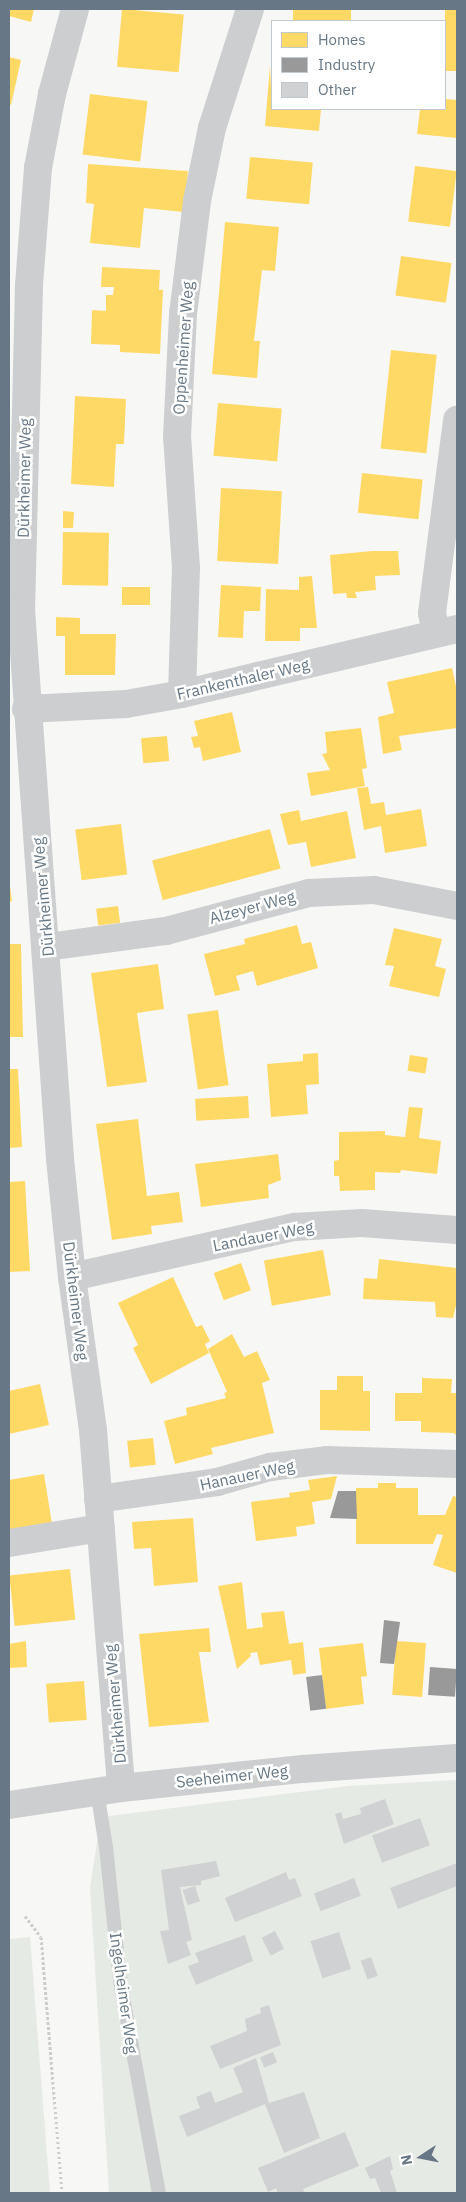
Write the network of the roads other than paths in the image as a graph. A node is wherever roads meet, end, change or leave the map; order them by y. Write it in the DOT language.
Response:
graph roads {
  1 [pos="75,9"];
  2 [pos="250,9"];
  3 [pos="19,285"];
  4 [pos="457,420"];
  5 [pos="446,631"];
  6 [pos="182,694"];
  7 [pos="26,709"];
  8 [pos="457,906"];
  9 [pos="47,948"];
  10 [pos="457,1230"];
  11 [pos="72,1277"];
  12 [pos="457,1464"];
  13 [pos="98,1499"];
  14 [pos="100,1528"];
  15 [pos="9,1543"];
  16 [pos="457,1758"];
  17 [pos="109,1789"];
  18 [pos="9,1806"];
  19 [pos="159,2193"];
  1 -- 3 [label="street, Dürkheimer Weg"];
  2 -- 6 [label="street, Oppenheimer Weg"];
  3 -- 7 [label="street, Dürkheimer Weg"];
  4 -- 5 [label="street"];
  5 -- 6 [label="street, Frankenthaler Weg"];
  6 -- 7 [label="street, Frankenthaler Weg"];
  7 -- 9 [label="street, Dürkheimer Weg"];
  8 -- 9 [label="street, Alzeyer Weg"];
  9 -- 11 [label="street, Dürkheimer Weg"];
  10 -- 11 [label="street, Landauer Weg"];
  11 -- 13 [label="street, Dürkheimer Weg"];
  12 -- 13 [label="street, Hanauer Weg"];
  13 -- 14 [label="street, Dürkheimer Weg"];
  14 -- 15 [label="street"];
  14 -- 17 [label="street, Dürkheimer Weg"];
  16 -- 17 [label="street, Seeheimer Weg"];
  17 -- 18 [label="street, Seeheimer Weg"];
  17 -- 19 [label="lane, Ingelheimer Weg"];
}
